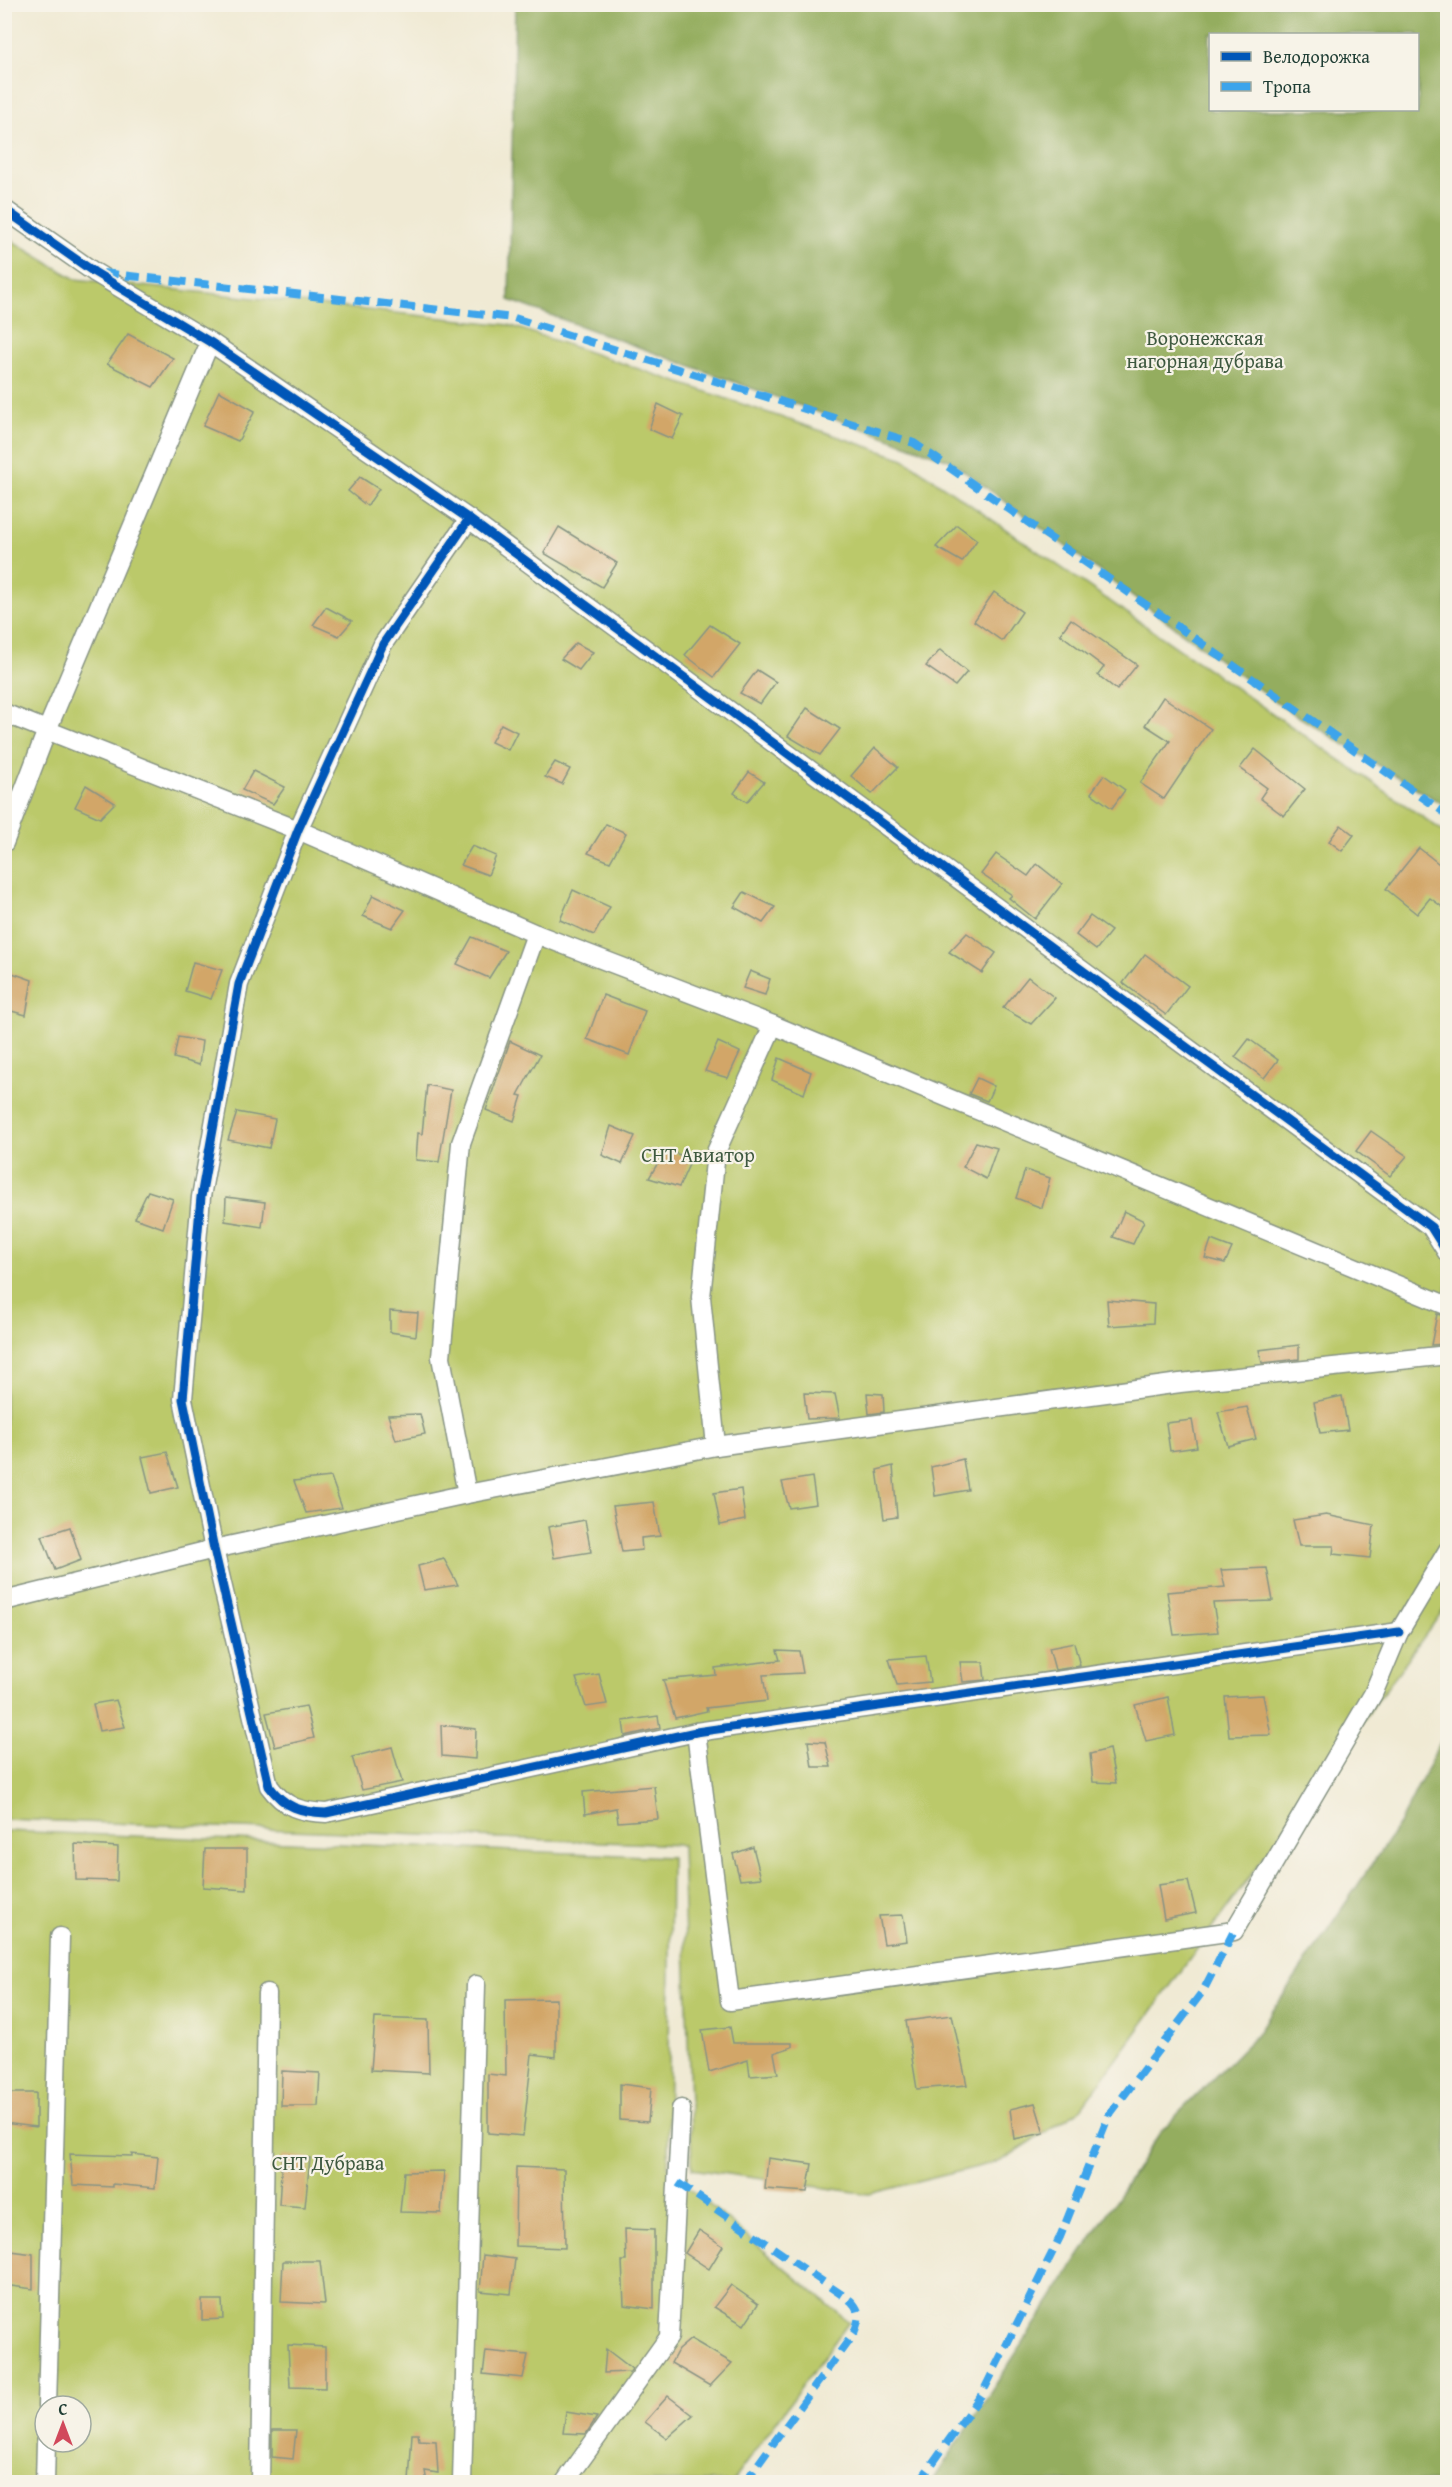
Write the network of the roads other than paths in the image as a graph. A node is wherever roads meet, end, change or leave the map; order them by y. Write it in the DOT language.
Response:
graph roads {
  1 [pos="4,209"];
  2 [pos="210,342"];
  3 [pos="468,519"];
  4 [pos="4,713"];
  5 [pos="47,730"];
  6 [pos="298,830"];
  7 [pos="4,843"];
  8 [pos="536,934"];
  9 [pos="773,1025"];
  10 [pos="1448,1254"];
  11 [pos="1448,1306"];
  12 [pos="1448,1354"];
  13 [pos="716,1446"];
  14 [pos="467,1494"];
  15 [pos="214,1549"];
  16 [pos="1448,1550"];
  17 [pos="4,1601"];
  18 [pos="1399,1632"];
  19 [pos="696,1732"];
  20 [pos="60,1937"];
  21 [pos="476,1985"];
  22 [pos="267,1993"];
  23 [pos="681,2109"];
  24 [pos="47,2394"];
  25 [pos="46,2454"];
  26 [pos="45,2482"];
  27 [pos="260,2482"];
  28 [pos="462,2482"];
  29 [pos="565,2482"];
  1 -- 2 [label="street"];
  2 -- 3 [label="street"];
  2 -- 5 [label="street"];
  3 -- 6 [label="street"];
  3 -- 10 [label="street"];
  4 -- 5 [label="street"];
  5 -- 6 [label="street"];
  5 -- 7 [label="street"];
  6 -- 8 [label="street"];
  6 -- 15 [label="street"];
  8 -- 9 [label="street"];
  8 -- 14 [label="street"];
  9 -- 11 [label="street"];
  9 -- 13 [label="street"];
  12 -- 13 [label="street"];
  13 -- 14 [label="street"];
  14 -- 15 [label="street"];
  15 -- 17 [label="street"];
  15 -- 19 [label="street"];
  16 -- 18 [label="street"];
  18 -- 19 [label="street"];
  18 -- 19 [label="street"];
  20 -- 24 [label="street"];
  21 -- 28 [label="street"];
  22 -- 27 [label="street"];
  23 -- 29 [label="street"];
  25 -- 26 [label="street"];
}
